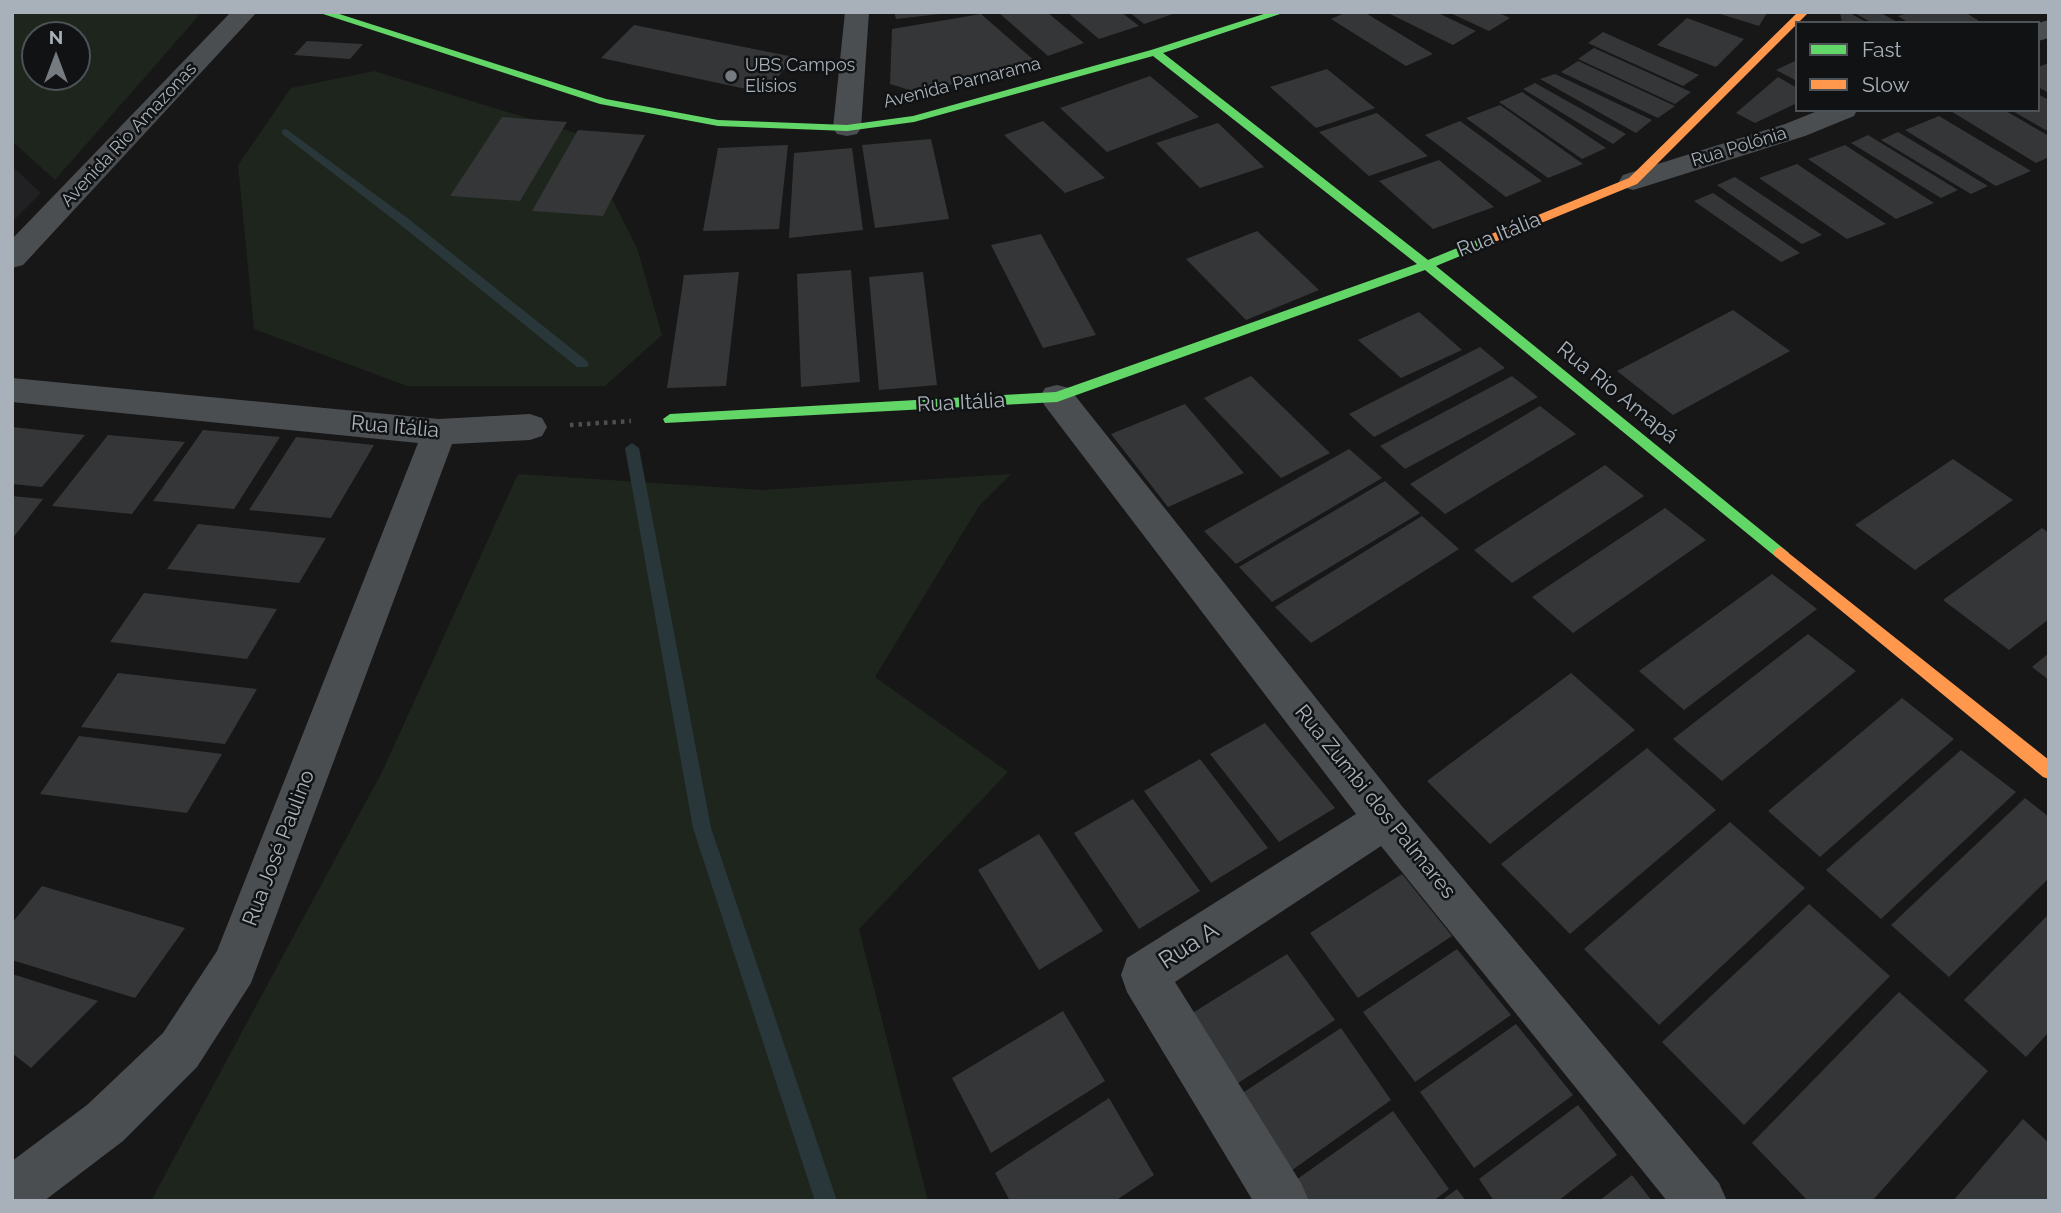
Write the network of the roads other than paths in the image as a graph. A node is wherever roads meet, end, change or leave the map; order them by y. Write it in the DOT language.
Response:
graph roads {
  1 [pos="245,12"];
  2 [pos="322,12"];
  3 [pos="857,12"];
  4 [pos="1281,12"];
  5 [pos="1804,12"];
  6 [pos="1155,52"];
  7 [pos="1839,112"];
  8 [pos="847,128"];
  9 [pos="1633,181"];
  10 [pos="12,258"];
  11 [pos="1426,265"];
  12 [pos="12,390"];
  13 [pos="1056,397"];
  14 [pos="670,419"];
  15 [pos="530,427"];
  16 [pos="439,432"];
  17 [pos="2049,771"];
  18 [pos="1386,819"];
  19 [pos="12,1193"];
  20 [pos="1283,1201"];
  21 [pos="1701,1201"];
  1 -- 10 [label="street, Avenida Rio Amazonas"];
  2 -- 8 [label="street, Avenida Parnarama"];
  3 -- 8 [label="street"];
  4 -- 6 [label="street, Avenida Parnarama"];
  5 -- 9 [label="street, Rua Itália"];
  6 -- 8 [label="street, Avenida Parnarama"];
  6 -- 11 [label="street, Rua Rio Amapá"];
  7 -- 9 [label="street, Rua Polônia"];
  9 -- 11 [label="street, Rua Itália"];
  11 -- 13 [label="street, Rua Itália"];
  11 -- 17 [label="street, Rua Rio Amapá"];
  12 -- 16 [label="street, Rua Itália"];
  13 -- 14 [label="street, Rua Itália"];
  13 -- 18 [label="street, Rua Zumbi dos Palmares"];
  15 -- 16 [label="street, Rua Itália"];
  16 -- 19 [label="street, Rua José Paulino"];
  18 -- 20 [label="street, Rua A"];
  18 -- 21 [label="street, Rua Zumbi dos Palmares"];
}
